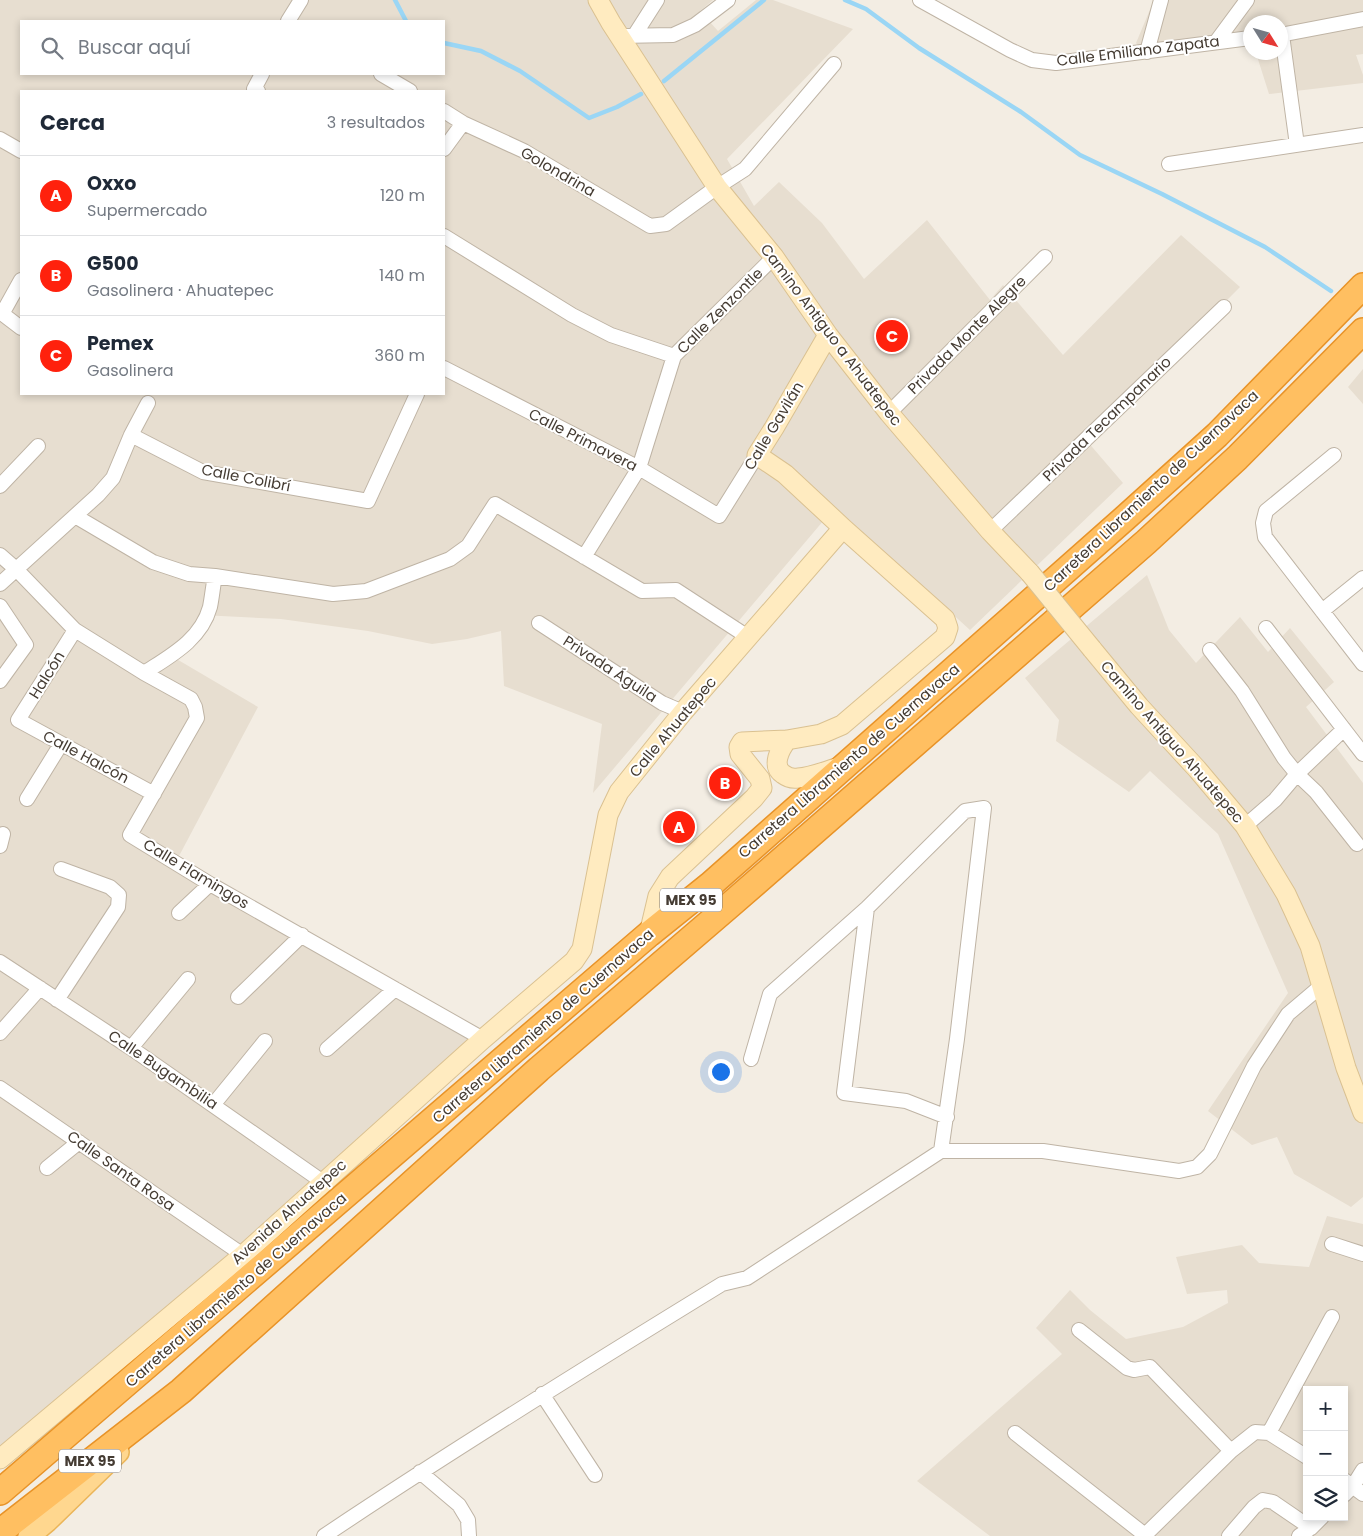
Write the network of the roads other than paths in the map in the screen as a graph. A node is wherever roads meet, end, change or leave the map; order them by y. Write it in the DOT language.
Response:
graph roads {
  1 [pos="301,0"];
  2 [pos="598,0"];
  3 [pos="657,0"];
  4 [pos="728,0"];
  5 [pos="920,0"];
  6 [pos="1161,0"];
  7 [pos="1247,0"];
  8 [pos="1363,19"];
  9 [pos="291,20"];
  10 [pos="1288,34"];
  11 [pos="626,36"];
  12 [pos="1243,39"];
  13 [pos="1216,42"];
  14 [pos="1147,52"];
  15 [pos="1285,60"];
  16 [pos="834,64"];
  17 [pos="261,75"];
  18 [pos="383,75"];
  19 [pos="256,90"];
  20 [pos="408,90"];
  21 [pos="445,112"];
  22 [pos="463,123"];
  23 [pos="1363,135"];
  24 [pos="0,139"];
  25 [pos="1297,145"];
  26 [pos="445,148"];
  27 [pos="20,150"];
  28 [pos="1169,164"];
  29 [pos="717,187"];
  30 [pos="445,237"];
  31 [pos="774,257"];
  32 [pos="1045,257"];
  33 [pos="20,282"];
  34 [pos="1363,286"];
  35 [pos="1224,307"];
  36 [pos="1,313"];
  37 [pos="20,327"];
  38 [pos="1363,331"];
  39 [pos="828,335"];
  40 [pos="674,356"];
  41 [pos="445,369"];
  42 [pos="416,395"];
  43 [pos="148,402"];
  44 [pos="889,413"];
  45 [pos="131,435"];
  46 [pos="38,446"];
  47 [pos="757,455"];
  48 [pos="1334,455"];
  49 [pos="638,468"];
  50 [pos="0,486"];
  51 [pos="75,516"];
  52 [pos="719,516"];
  53 [pos="843,528"];
  54 [pos="990,531"];
  55 [pos="0,555"];
  56 [pos="584,557"];
  57 [pos="16,569"];
  58 [pos="215,576"];
  59 [pos="1363,578"];
  60 [pos="0,584"];
  61 [pos="0,606"];
  62 [pos="1322,611"];
  63 [pos="539,623"];
  64 [pos="1266,628"];
  65 [pos="75,630"];
  66 [pos="748,637"];
  67 [pos="1092,649"];
  68 [pos="1210,650"];
  69 [pos="1362,660"];
  70 [pos="144,673"];
  71 [pos="0,681"];
  72 [pos="683,712"];
  73 [pos="18,720"];
  74 [pos="1344,729"];
  75 [pos="786,740"];
  76 [pos="61,744"];
  77 [pos="1363,754"];
  78 [pos="844,766"];
  79 [pos="1297,774"];
  80 [pos="154,794"];
  81 [pos="27,799"];
  82 [pos="1245,826"];
  83 [pos="1357,844"];
  84 [pos="61,868"];
  85 [pos="210,884"];
  86 [pos="867,908"];
  87 [pos="179,913"];
  88 [pos="649,934"];
  89 [pos="302,935"];
  90 [pos="574,961"];
  91 [pos="0,962"];
  92 [pos="188,980"];
  93 [pos="1321,986"];
  94 [pos="40,988"];
  95 [pos="395,989"];
  96 [pos="238,997"];
  97 [pos="57,1000"];
  98 [pos="0,1033"];
  99 [pos="483,1039"];
  100 [pos="265,1041"];
  101 [pos="131,1048"];
  102 [pos="327,1049"];
  103 [pos="751,1060"];
  104 [pos="0,1088"];
  105 [pos="213,1105"];
  106 [pos="1363,1113"];
  107 [pos="946,1117"];
  108 [pos="78,1142"];
  109 [pos="941,1151"];
  110 [pos="47,1168"];
  111 [pos="323,1182"];
  112 [pos="1332,1244"];
  113 [pos="1363,1254"];
  114 [pos="243,1255"];
  115 [pos="1332,1317"];
  116 [pos="1079,1330"];
  117 [pos="181,1390"];
  118 [pos="542,1394"];
  119 [pos="1015,1433"];
  120 [pos="1269,1433"];
  121 [pos="1231,1451"];
  122 [pos="1303,1454"];
  123 [pos="0,1459"];
  124 [pos="1363,1470"];
  125 [pos="420,1472"];
  126 [pos="595,1475"];
  127 [pos="1351,1489"];
  128 [pos="0,1492"];
  129 [pos="1318,1521"];
  130 [pos="1311,1528"];
  131 [pos="0,1532"];
  132 [pos="29,1536"];
  133 [pos="324,1536"];
  134 [pos="468,1536"];
  135 [pos="1144,1536"];
  136 [pos="1229,1536"];
  137 [pos="1299,1536"];
  1 -- 9 [label="street"];
  2 -- 11 [label="street, Camino Antiguo a Ahuatepec"];
  3 -- 11 [label="street"];
  4 -- 11 [label="street"];
  5 -- 14 [label="street, Calle Emiliano Zapata"];
  6 -- 14 [label="street"];
  7 -- 13 [label="street"];
  8 -- 10 [label="street"];
  11 -- 29 [label="street, Camino Antiguo a Ahuatepec"];
  12 -- 13 [label="street, Calle Emiliano Zapata"];
  13 -- 14 [label="street, Calle Emiliano Zapata"];
  15 -- 25 [label="street"];
  16 -- 29 [label="street"];
  17 -- 19 [label="street"];
  18 -- 20 [label="street"];
  21 -- 22 [label="street, Golondrina"];
  22 -- 26 [label="street"];
  22 -- 29 [label="street, Golondrina"];
  23 -- 25 [label="street"];
  24 -- 27 [label="street"];
  25 -- 28 [label="street"];
  29 -- 31 [label="street, Camino Antiguo a Ahuatepec"];
  30 -- 40 [label="street"];
  31 -- 39 [label="street, Camino Antiguo a Ahuatepec"];
  31 -- 40 [label="street, Calle Zenzontle"];
  32 -- 44 [label="street, Privada Monte Alegre"];
  33 -- 36 [label="street"];
  34 -- 78 [label="highway, Carretera Libramiento de Cuernavaca / MEX 95"];
  35 -- 54 [label="street, Privada Tecampanario"];
  36 -- 37 [label="street"];
  38 -- 117 [label="highway, Carretera Libramiento de Cuernavaca / MEX 95"];
  39 -- 44 [label="street, Camino Antiguo a Ahuatepec"];
  39 -- 47 [label="street, Calle Gavilán"];
  40 -- 49 [label="street, Calle Zenzontle"];
  41 -- 49 [label="street, Calle Primavera"];
  42 -- 45 [label="street, Calle Colibrí"];
  43 -- 45 [label="street"];
  44 -- 54 [label="street, Camino Antiguo a Ahuatepec"];
  45 -- 51 [label="street"];
  46 -- 50 [label="street"];
  47 -- 52 [label="street, Calle Gavilán"];
  47 -- 53 [label="street"];
  48 -- 62 [label="street"];
  49 -- 52 [label="street, Calle Primavera"];
  49 -- 56 [label="street, Calle Zenzontle"];
  51 -- 57 [label="street"];
  51 -- 58 [label="street"];
  53 -- 66 [label="street, Calle Ahuatepec"];
  53 -- 75 [label="street"];
  54 -- 67 [label="street, Camino Antiguo a Ahuatepec, bridge"];
  55 -- 57 [label="street, Calle Flamingos"];
  56 -- 58 [label="street"];
  56 -- 66 [label="street"];
  57 -- 60 [label="street"];
  57 -- 65 [label="street, Calle Flamingos"];
  58 -- 70 [label="street"];
  59 -- 62 [label="street"];
  61 -- 71 [label="street"];
  62 -- 69 [label="street"];
  63 -- 72 [label="street, Privada Águila"];
  64 -- 74 [label="street"];
  65 -- 70 [label="street, Calle Flamingos"];
  65 -- 73 [label="street, Halcón"];
  66 -- 72 [label="street, Calle Ahuatepec"];
  67 -- 82 [label="street, Camino Antiguo Ahuatepec"];
  68 -- 79 [label="street"];
  70 -- 80 [label="street, Calle Flamingos"];
  72 -- 90 [label="street, Calle Ahuatepec"];
  73 -- 76 [label="street, Calle Halcón"];
  74 -- 77 [label="street"];
  74 -- 79 [label="street"];
  75 -- 78 [label="street"];
  75 -- 88 [label="street"];
  76 -- 80 [label="street, Calle Halcón"];
  76 -- 81 [label="street"];
  78 -- 88 [label="highway, Carretera Libramiento de Cuernavaca / MEX 95"];
  79 -- 82 [label="street"];
  79 -- 83 [label="street"];
  80 -- 85 [label="street, Calle Flamingos"];
  82 -- 93 [label="street, Camino Antiguo Ahuatepec"];
  84 -- 97 [label="street"];
  85 -- 87 [label="street"];
  85 -- 89 [label="street, Calle Flamingos"];
  86 -- 103 [label="street"];
  86 -- 107 [label="street"];
  86 -- 107 [label="street"];
  88 -- 128 [label="highway, Carretera Libramiento de Cuernavaca / MEX 95"];
  89 -- 95 [label="street, Calle Flamingos"];
  89 -- 96 [label="street"];
  90 -- 99 [label="street, Avenida Ahuatepec"];
  91 -- 94 [label="street, Calle Bugambilia"];
  92 -- 101 [label="street"];
  93 -- 106 [label="street, Camino Antiguo Ahuatepec"];
  93 -- 109 [label="street"];
  94 -- 97 [label="street, Calle Bugambilia"];
  94 -- 98 [label="street"];
  95 -- 99 [label="street, Calle Flamingos"];
  95 -- 102 [label="street"];
  97 -- 101 [label="street, Calle Bugambilia"];
  99 -- 111 [label="street, Avenida Ahuatepec"];
  100 -- 105 [label="street"];
  101 -- 105 [label="street, Calle Bugambilia"];
  104 -- 108 [label="street, Calle Santa Rosa"];
  105 -- 111 [label="street, Calle Bugambilia"];
  107 -- 109 [label="street"];
  108 -- 110 [label="street"];
  108 -- 114 [label="street, Calle Santa Rosa"];
  109 -- 118 [label="street"];
  111 -- 114 [label="street, Avenida Ahuatepec"];
  112 -- 113 [label="street"];
  114 -- 123 [label="street, Avenida Ahuatepec"];
  115 -- 120 [label="street"];
  116 -- 121 [label="street"];
  117 -- 131 [label="highway, Carretera Libramiento de Cuernavaca / MEX 95"];
  117 -- 132 [label="main road, MEX 95"];
  118 -- 125 [label="street"];
  118 -- 126 [label="street"];
  119 -- 135 [label="street"];
  120 -- 121 [label="street"];
  120 -- 122 [label="street"];
  121 -- 135 [label="street"];
  124 -- 127 [label="street"];
  125 -- 133 [label="street"];
  125 -- 134 [label="street"];
  129 -- 130 [label="street"];
  130 -- 136 [label="street"];
  130 -- 137 [label="street"];
}
